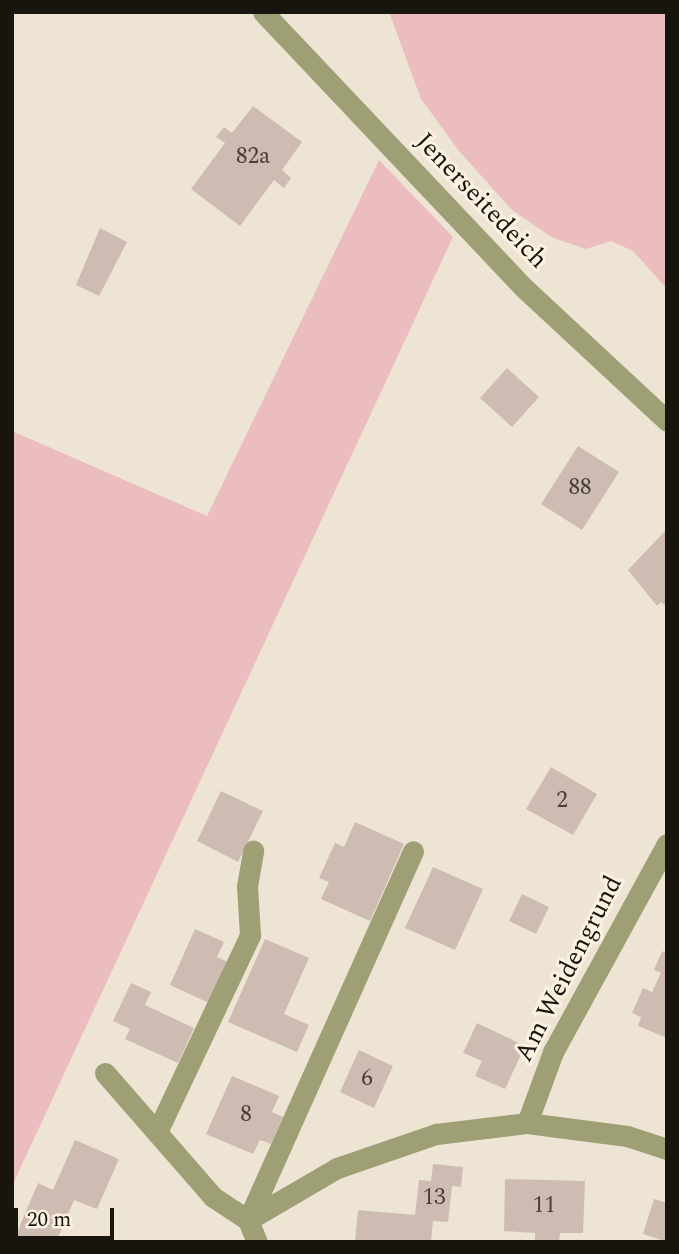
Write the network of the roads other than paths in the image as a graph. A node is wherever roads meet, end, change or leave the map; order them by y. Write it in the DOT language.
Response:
graph roads {
  1 [pos="263,12"];
  2 [pos="667,421"];
  3 [pos="667,844"];
  4 [pos="413,851"];
  5 [pos="253,852"];
  6 [pos="105,1073"];
  7 [pos="527,1123"];
  8 [pos="157,1132"];
  9 [pos="667,1149"];
  10 [pos="248,1220"];
  11 [pos="257,1242"];
  1 -- 2 [label="street, Jenerseitedeich"];
  3 -- 7 [label="street, Am Weidengrund"];
  4 -- 10 [label="street"];
  5 -- 8 [label="street"];
  6 -- 8 [label="street"];
  7 -- 9 [label="street"];
  7 -- 10 [label="street"];
  8 -- 10 [label="street"];
  10 -- 11 [label="street"];
}
